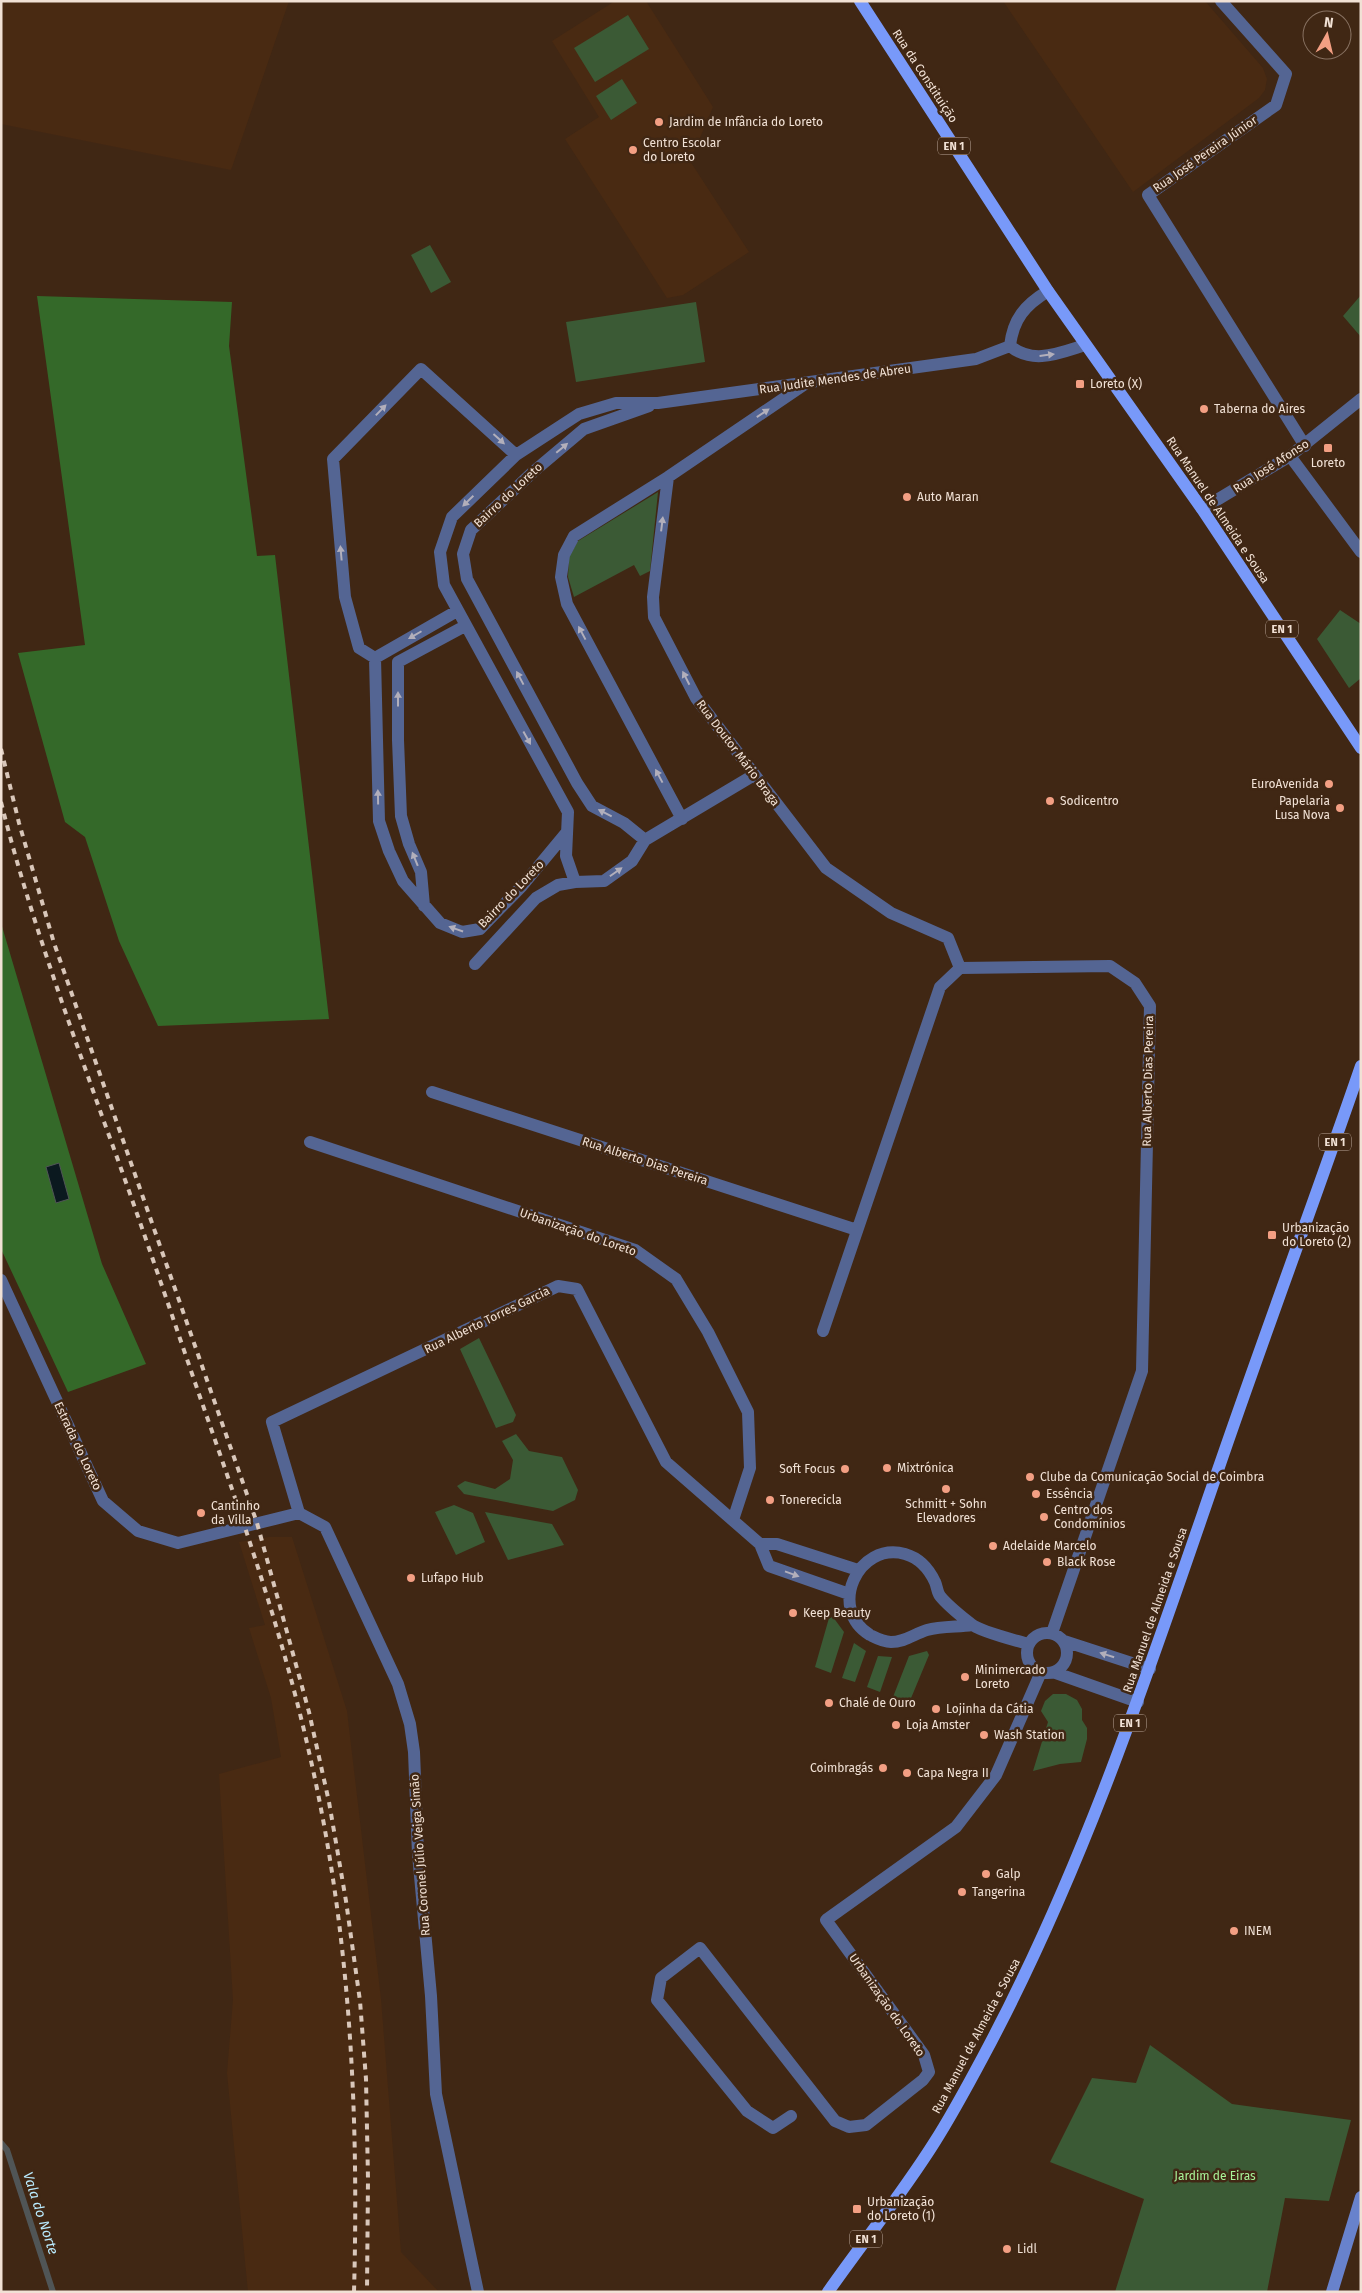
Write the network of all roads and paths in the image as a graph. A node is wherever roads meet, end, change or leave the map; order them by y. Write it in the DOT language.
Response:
graph roads {
  1 [pos="860,1"];
  2 [pos="1221,1"];
  3 [pos="1048,291"];
  4 [pos="1010,346"];
  5 [pos="1085,346"];
  6 [pos="807,383"];
  7 [pos="1361,399"];
  8 [pos="658,403"];
  9 [pos="1304,446"];
  10 [pos="516,455"];
  11 [pos="1290,456"];
  12 [pos="668,477"];
  13 [pos="1202,509"];
  14 [pos="1361,552"];
  15 [pos="458,611"];
  16 [pos="465,626"];
  17 [pos="375,658"];
  18 [pos="1361,748"];
  19 [pos="754,775"];
  20 [pos="682,820"];
  21 [pos="566,833"];
  22 [pos="645,840"];
  23 [pos="575,882"];
  24 [pos="424,906"];
  25 [pos="475,964"];
  26 [pos="960,968"];
  27 [pos="1361,1066"];
  28 [pos="432,1092"];
  29 [pos="310,1142"];
  30 [pos="857,1230"];
  31 [pos="1,1280"];
  32 [pos="822,1331"];
  33 [pos="298,1514"];
  34 [pos="732,1520"];
  35 [pos="760,1544"];
  36 [pos="858,1570"];
  37 [pos="848,1594"];
  38 [pos="972,1625"];
  39 [pos="1052,1633"];
  40 [pos="1064,1641"];
  41 [pos="1028,1644"];
  42 [pos="1150,1669"];
  43 [pos="1047,1672"];
  44 [pos="1138,1702"];
  45 [pos="792,2116"];
  46 [pos="1361,2198"];
  47 [pos="478,2292"];
  48 [pos="828,2292"];
  49 [pos="1332,2292"];
  1 -- 3 [label="main road, Rua da Constituição / EN 1"];
  2 -- 9 [label="street, Rua José Pereira Júnior"];
  3 -- 4 [label="street"];
  3 -- 5 [label="main road, Rua Manuel de Almeida e Sousa / EN 1"];
  4 -- 5 [label="street, one-way"];
  4 -- 6 [label="street, Rua Judite Mendes de Abreu"];
  5 -- 13 [label="main road, Rua Manuel de Almeida e Sousa / EN 1"];
  6 -- 8 [label="street, Rua Judite Mendes de Abreu"];
  12 -- 6 [label="street, one-way"];
  7 -- 9 [label="street, Rua José Afonso"];
  8 -- 10 [label="street, Bairro do Loreto"];
  22 -- 8 [label="street, Bairro do Loreto, one-way"];
  9 -- 11 [label="street, Rua José Afonso"];
  10 -- 15 [label="street, Bairro do Loreto, one-way"];
  17 -- 10 [label="street, Bairro do Loreto, one-way"];
  11 -- 13 [label="street, Rua José Afonso"];
  11 -- 14 [label="street"];
  19 -- 12 [label="street, Rua Doutor Mário Braga, one-way"];
  20 -- 12 [label="street, one-way"];
  13 -- 18 [label="main road, Rua Manuel de Almeida e Sousa / EN 1"];
  15 -- 16 [label="street, Bairro do Loreto"];
  15 -- 17 [label="street, one-way"];
  16 -- 21 [label="street, Bairro do Loreto, one-way"];
  24 -- 16 [label="street, one-way"];
  24 -- 17 [label="street, Bairro do Loreto, one-way"];
  19 -- 20 [label="street"];
  19 -- 26 [label="street, Rua Doutor Mário Braga"];
  20 -- 22 [label="street"];
  21 -- 23 [label="street, Bairro do Loreto"];
  21 -- 24 [label="street, Bairro do Loreto, one-way"];
  23 -- 22 [label="street, one-way"];
  23 -- 25 [label="street"];
  26 -- 30 [label="street"];
  26 -- 39 [label="street, Rua Alberto Dias Pereira"];
  27 -- 42 [label="main road, Rua Manuel de Almeida e Sousa / EN 1"];
  28 -- 30 [label="street, Rua Alberto Dias Pereira"];
  29 -- 34 [label="street, Urbanização do Loreto"];
  30 -- 32 [label="street"];
  31 -- 33 [label="street, Estrada do Loreto"];
  33 -- 34 [label="street, Rua Alberto Torres Garcia"];
  33 -- 47 [label="street, Rua Coronel Júlio Veiga Simão"];
  34 -- 35 [label="street, Rua Alberto Torres Garcia"];
  35 -- 36 [label="street"];
  35 -- 37 [label="street, one-way"];
  36 -- 37 [label="street"];
  36 -- 38 [label="street"];
  37 -- 38 [label="street"];
  38 -- 41 [label="street"];
  39 -- 40 [label="street"];
  39 -- 41 [label="street"];
  42 -- 40 [label="street, one-way"];
  40 -- 43 [label="street"];
  41 -- 43 [label="street"];
  42 -- 44 [label="main road, Rua Manuel de Almeida e Sousa / EN 1"];
  43 -- 44 [label="street"];
  43 -- 45 [label="street, Urbanização do Loreto"];
  44 -- 48 [label="main road, Rua Manuel de Almeida e Sousa / EN 1"];
  46 -- 49 [label="street"];
}
